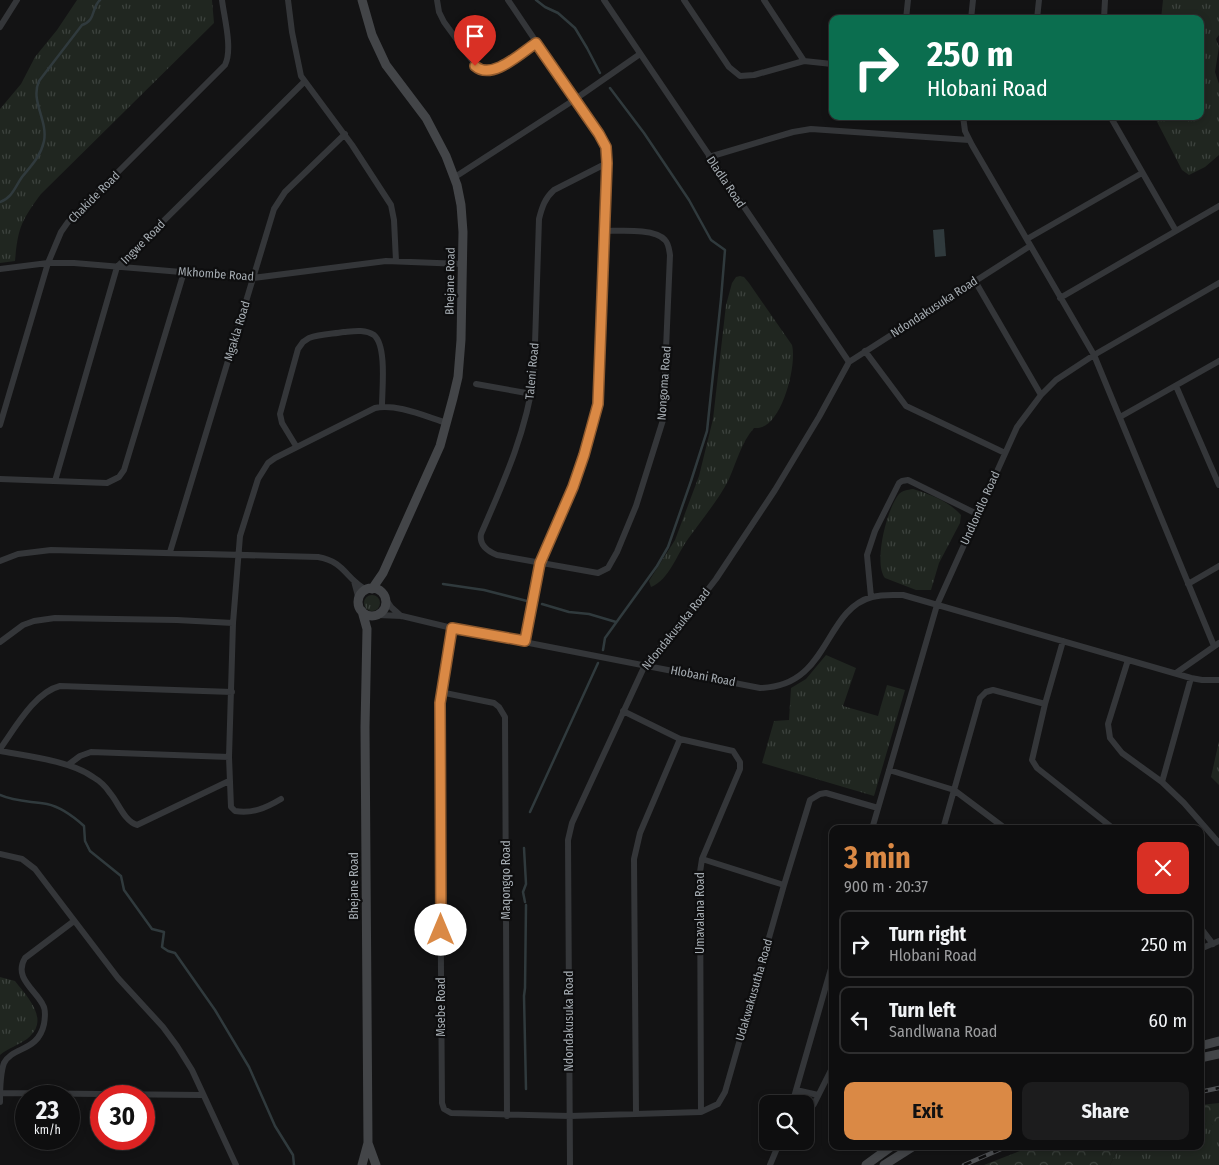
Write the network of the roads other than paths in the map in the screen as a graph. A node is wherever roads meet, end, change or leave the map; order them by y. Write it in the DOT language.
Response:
graph roads {
  1 [pos="17,0"];
  2 [pos="222,0"];
  3 [pos="288,0"];
  4 [pos="362,0"];
  5 [pos="437,0"];
  6 [pos="508,0"];
  7 [pos="604,0"];
  8 [pos="684,0"];
  9 [pos="908,0"];
  10 [pos="967,0"];
  11 [pos="973,0"];
  12 [pos="1039,0"];
  13 [pos="1105,0"];
  14 [pos="766,1"];
  15 [pos="906,15"];
  16 [pos="971,15"];
  17 [pos="1037,15"];
  18 [pos="1104,15"];
  19 [pos="0,27"];
  20 [pos="536,43"];
  21 [pos="640,54"];
  22 [pos="804,61"];
  23 [pos="829,64"];
  24 [pos="304,82"];
  25 [pos="574,100"];
  26 [pos="964,120"];
  27 [pos="1112,120"];
  28 [pos="345,134"];
  29 [pos="969,140"];
  30 [pos="709,157"];
  31 [pos="607,163"];
  32 [pos="1142,173"];
  33 [pos="455,177"];
  34 [pos="1218,209"];
  35 [pos="605,231"];
  36 [pos="1176,231"];
  37 [pos="1026,240"];
  38 [pos="1030,246"];
  39 [pos="396,261"];
  40 [pos="48,263"];
  41 [pos="462,264"];
  42 [pos="118,267"];
  43 [pos="0,269"];
  44 [pos="184,272"];
  45 [pos="253,278"];
  46 [pos="975,281"];
  47 [pos="1219,283"];
  48 [pos="1060,298"];
  49 [pos="865,351"];
  50 [pos="1094,355"];
  51 [pos="1219,361"];
  52 [pos="849,362"];
  53 [pos="476,384"];
  54 [pos="1176,386"];
  55 [pos="532,394"];
  56 [pos="1041,395"];
  57 [pos="382,406"];
  58 [pos="1120,417"];
  59 [pos="447,423"];
  60 [pos="0,425"];
  61 [pos="296,446"];
  62 [pos="1005,453"];
  63 [pos="0,479"];
  64 [pos="55,481"];
  65 [pos="1219,485"];
  66 [pos="976,514"];
  67 [pos="170,552"];
  68 [pos="238,555"];
  69 [pos="0,561"];
  70 [pos="540,563"];
  71 [pos="1219,566"];
  72 [pos="383,573"];
  73 [pos="353,580"];
  74 [pos="1188,584"];
  75 [pos="370,589"];
  76 [pos="384,595"];
  77 [pos="871,597"];
  78 [pos="359,600"];
  79 [pos="937,605"];
  80 [pos="362,611"];
  81 [pos="376,615"];
  82 [pos="402,616"];
  83 [pos="233,623"];
  84 [pos="452,628"];
  85 [pos="367,629"];
  86 [pos="525,641"];
  87 [pos="1063,641"];
  88 [pos="0,642"];
  89 [pos="1217,645"];
  90 [pos="1128,660"];
  91 [pos="645,665"];
  92 [pos="1176,673"];
  93 [pos="1190,678"];
  94 [pos="1219,680"];
  95 [pos="232,692"];
  96 [pos="440,692"];
  97 [pos="1045,704"];
  98 [pos="623,711"];
  99 [pos="680,739"];
  100 [pos="0,750"];
  101 [pos="229,757"];
  102 [pos="68,765"];
  103 [pos="889,770"];
  104 [pos="229,781"];
  105 [pos="1162,782"];
  106 [pos="954,790"];
  107 [pos="281,799"];
  108 [pos="878,808"];
  109 [pos="873,825"];
  110 [pos="944,825"];
  111 [pos="1001,825"];
  112 [pos="1109,825"];
  113 [pos="1203,825"];
  114 [pos="1204,826"];
  115 [pos="1219,843"];
  116 [pos="0,854"];
  117 [pos="702,859"];
  118 [pos="784,885"];
  119 [pos="74,921"];
  120 [pos="1204,931"];
  121 [pos="1216,942"];
  122 [pos="1204,947"];
  123 [pos="829,975"];
  124 [pos="1219,1041"];
  125 [pos="1204,1045"];
  126 [pos="1219,1054"];
  127 [pos="1204,1057"];
  128 [pos="829,1074"];
  129 [pos="796,1090"];
  130 [pos="0,1092"];
  131 [pos="202,1095"];
  132 [pos="795,1095"];
  133 [pos="818,1095"];
  134 [pos="814,1101"];
  135 [pos="0,1102"];
  136 [pos="700,1112"];
  137 [pos="636,1114"];
  138 [pos="507,1116"];
  139 [pos="570,1116"];
  140 [pos="368,1143"];
  141 [pos="776,1150"];
  142 [pos="887,1150"];
  143 [pos="908,1150"];
  144 [pos="236,1165"];
  145 [pos="362,1165"];
  146 [pos="376,1165"];
  147 [pos="570,1165"];
  148 [pos="770,1165"];
  149 [pos="866,1165"];
  150 [pos="884,1165"];
  1 -- 19 [label="street"];
  2 -- 40 [label="street, Chakide Road"];
  3 -- 24 [label="street"];
  4 -- 33 [label="street, Bhejane Road"];
  5 -- 20 [label="street"];
  6 -- 20 [label="street"];
  7 -- 21 [label="street, Dladla Road"];
  8 -- 22 [label="street"];
  9 -- 15 [label="street"];
  10 -- 11 [label="street"];
  11 -- 16 [label="street"];
  12 -- 17 [label="street"];
  13 -- 18 [label="street"];
  14 -- 22 [label="street"];
  20 -- 25 [label="street"];
  21 -- 25 [label="street"];
  21 -- 30 [label="street, Dladla Road"];
  22 -- 23 [label="street"];
  24 -- 28 [label="street"];
  24 -- 42 [label="street, Ingwe Road"];
  25 -- 31 [label="street"];
  25 -- 33 [label="street"];
  26 -- 29 [label="street"];
  27 -- 32 [label="street"];
  28 -- 39 [label="street"];
  28 -- 45 [label="street, Mgakla Road"];
  29 -- 30 [label="street"];
  29 -- 37 [label="street"];
  30 -- 52 [label="street, Dladla Road"];
  31 -- 35 [label="street"];
  31 -- 55 [label="street, Taleni Road"];
  32 -- 36 [label="street"];
  32 -- 37 [label="street"];
  33 -- 41 [label="street, Bhejane Road"];
  34 -- 36 [label="street"];
  35 -- 70 [label="street"];
  35 -- 70 [label="street, Nongoma Road"];
  36 -- 48 [label="street"];
  37 -- 38 [label="street"];
  38 -- 46 [label="street, Ndondakusuka Road"];
  38 -- 48 [label="street"];
  39 -- 41 [label="street, Mkhombe Road"];
  39 -- 45 [label="street, Mkhombe Road"];
  40 -- 42 [label="street, Mkhombe Road"];
  40 -- 43 [label="street, Mkhombe Road"];
  40 -- 60 [label="street, Chakide Road"];
  41 -- 59 [label="street, Bhejane Road"];
  42 -- 44 [label="street, Mkhombe Road"];
  42 -- 64 [label="street, Ingwe Road"];
  44 -- 45 [label="street, Mkhombe Road"];
  44 -- 64 [label="street"];
  45 -- 67 [label="street, Mgakla Road"];
  46 -- 49 [label="street, Ndondakusuka Road"];
  46 -- 56 [label="street"];
  47 -- 50 [label="street, Undlondlo Road"];
  48 -- 50 [label="street"];
  49 -- 52 [label="street, Ndondakusuka Road"];
  49 -- 62 [label="street"];
  50 -- 56 [label="street, Undlondlo Road"];
  50 -- 58 [label="street"];
  51 -- 54 [label="street"];
  52 -- 91 [label="street, Ndondakusuka Road"];
  53 -- 55 [label="street"];
  54 -- 58 [label="street"];
  54 -- 65 [label="street"];
  55 -- 70 [label="street, Taleni Road"];
  56 -- 62 [label="street, Undlondlo Road"];
  57 -- 59 [label="street"];
  57 -- 61 [label="street"];
  57 -- 61 [label="street"];
  58 -- 74 [label="street"];
  59 -- 72 [label="street, Bhejane Road"];
  61 -- 68 [label="street"];
  62 -- 66 [label="street, Undlondlo Road"];
  63 -- 64 [label="street"];
  66 -- 77 [label="street"];
  66 -- 79 [label="street, Undlondlo Road"];
  67 -- 68 [label="street"];
  67 -- 69 [label="street"];
  68 -- 73 [label="street"];
  68 -- 83 [label="street"];
  70 -- 86 [label="street"];
  71 -- 74 [label="street"];
  72 -- 75 [label="street, Bhejane Road"];
  72 -- 76 [label="street, Bhejane Road"];
  73 -- 75 [label="street"];
  73 -- 78 [label="street"];
  74 -- 89 [label="street"];
  75 -- 76 [label="street"];
  75 -- 78 [label="street"];
  76 -- 81 [label="street"];
  76 -- 82 [label="street"];
  77 -- 79 [label="street, Hlobani Road"];
  77 -- 91 [label="street, Hlobani Road"];
  78 -- 80 [label="street"];
  79 -- 87 [label="street, Hlobani Road"];
  79 -- 103 [label="street, Undlondlo Road"];
  80 -- 81 [label="street"];
  80 -- 85 [label="street, Bhejane Road"];
  81 -- 82 [label="street, Hlobani Road"];
  81 -- 85 [label="street"];
  82 -- 84 [label="street, Hlobani Road"];
  83 -- 88 [label="street"];
  83 -- 95 [label="street"];
  84 -- 86 [label="street, Hlobani Road"];
  84 -- 96 [label="street, Msebe Road"];
  85 -- 140 [label="street, Bhejane Road"];
  86 -- 91 [label="street, Hlobani Road"];
  87 -- 90 [label="street, Hlobani Road"];
  87 -- 97 [label="street"];
  89 -- 92 [label="street"];
  90 -- 92 [label="street, Hlobani Road"];
  90 -- 105 [label="street"];
  91 -- 98 [label="street, Ndondakusuka Road"];
  92 -- 93 [label="street, Hlobani Road"];
  93 -- 94 [label="street, Hlobani Road"];
  93 -- 105 [label="street"];
  95 -- 100 [label="street"];
  95 -- 101 [label="street"];
  96 -- 138 [label="street, Maqongqo Road"];
  96 -- 138 [label="street, Msebe Road"];
  97 -- 106 [label="street"];
  97 -- 112 [label="street"];
  98 -- 99 [label="street, Umavalana Road"];
  98 -- 139 [label="street, Ndondakusuka Road"];
  99 -- 117 [label="street, Umavalana Road"];
  99 -- 137 [label="street"];
  100 -- 102 [label="street"];
  101 -- 102 [label="street"];
  101 -- 104 [label="street"];
  102 -- 104 [label="street"];
  103 -- 106 [label="street"];
  103 -- 108 [label="street, Undlondlo Road"];
  104 -- 107 [label="street"];
  105 -- 113 [label="street"];
  106 -- 110 [label="street"];
  106 -- 111 [label="street"];
  108 -- 109 [label="street, Undlondlo Road"];
  108 -- 118 [label="street, Udakwakusutha Road"];
  114 -- 115 [label="street"];
  116 -- 119 [label="street"];
  117 -- 118 [label="street"];
  117 -- 136 [label="street, Umavalana Road"];
  118 -- 136 [label="street, Udakwakusutha Road"];
  119 -- 130 [label="street"];
  119 -- 131 [label="street"];
  120 -- 121 [label="street"];
  121 -- 122 [label="street"];
  123 -- 129 [label="street"];
  124 -- 125 [label="street"];
  126 -- 127 [label="street"];
  128 -- 133 [label="street"];
  129 -- 132 [label="street"];
  129 -- 133 [label="street"];
  130 -- 131 [label="street"];
  130 -- 135 [label="street"];
  131 -- 144 [label="street"];
  133 -- 134 [label="street"];
  136 -- 137 [label="street, Udakwakusutha Road"];
  137 -- 139 [label="street, Udakwakusutha Road"];
  138 -- 139 [label="street, Msebe Road"];
  139 -- 147 [label="street, Ndondakusuka Road"];
  140 -- 145 [label="street, Bhejane Road"];
  140 -- 146 [label="street, Bhejane Road"];
  141 -- 148 [label="street"];
  142 -- 149 [label="street"];
  143 -- 150 [label="street"];
}
